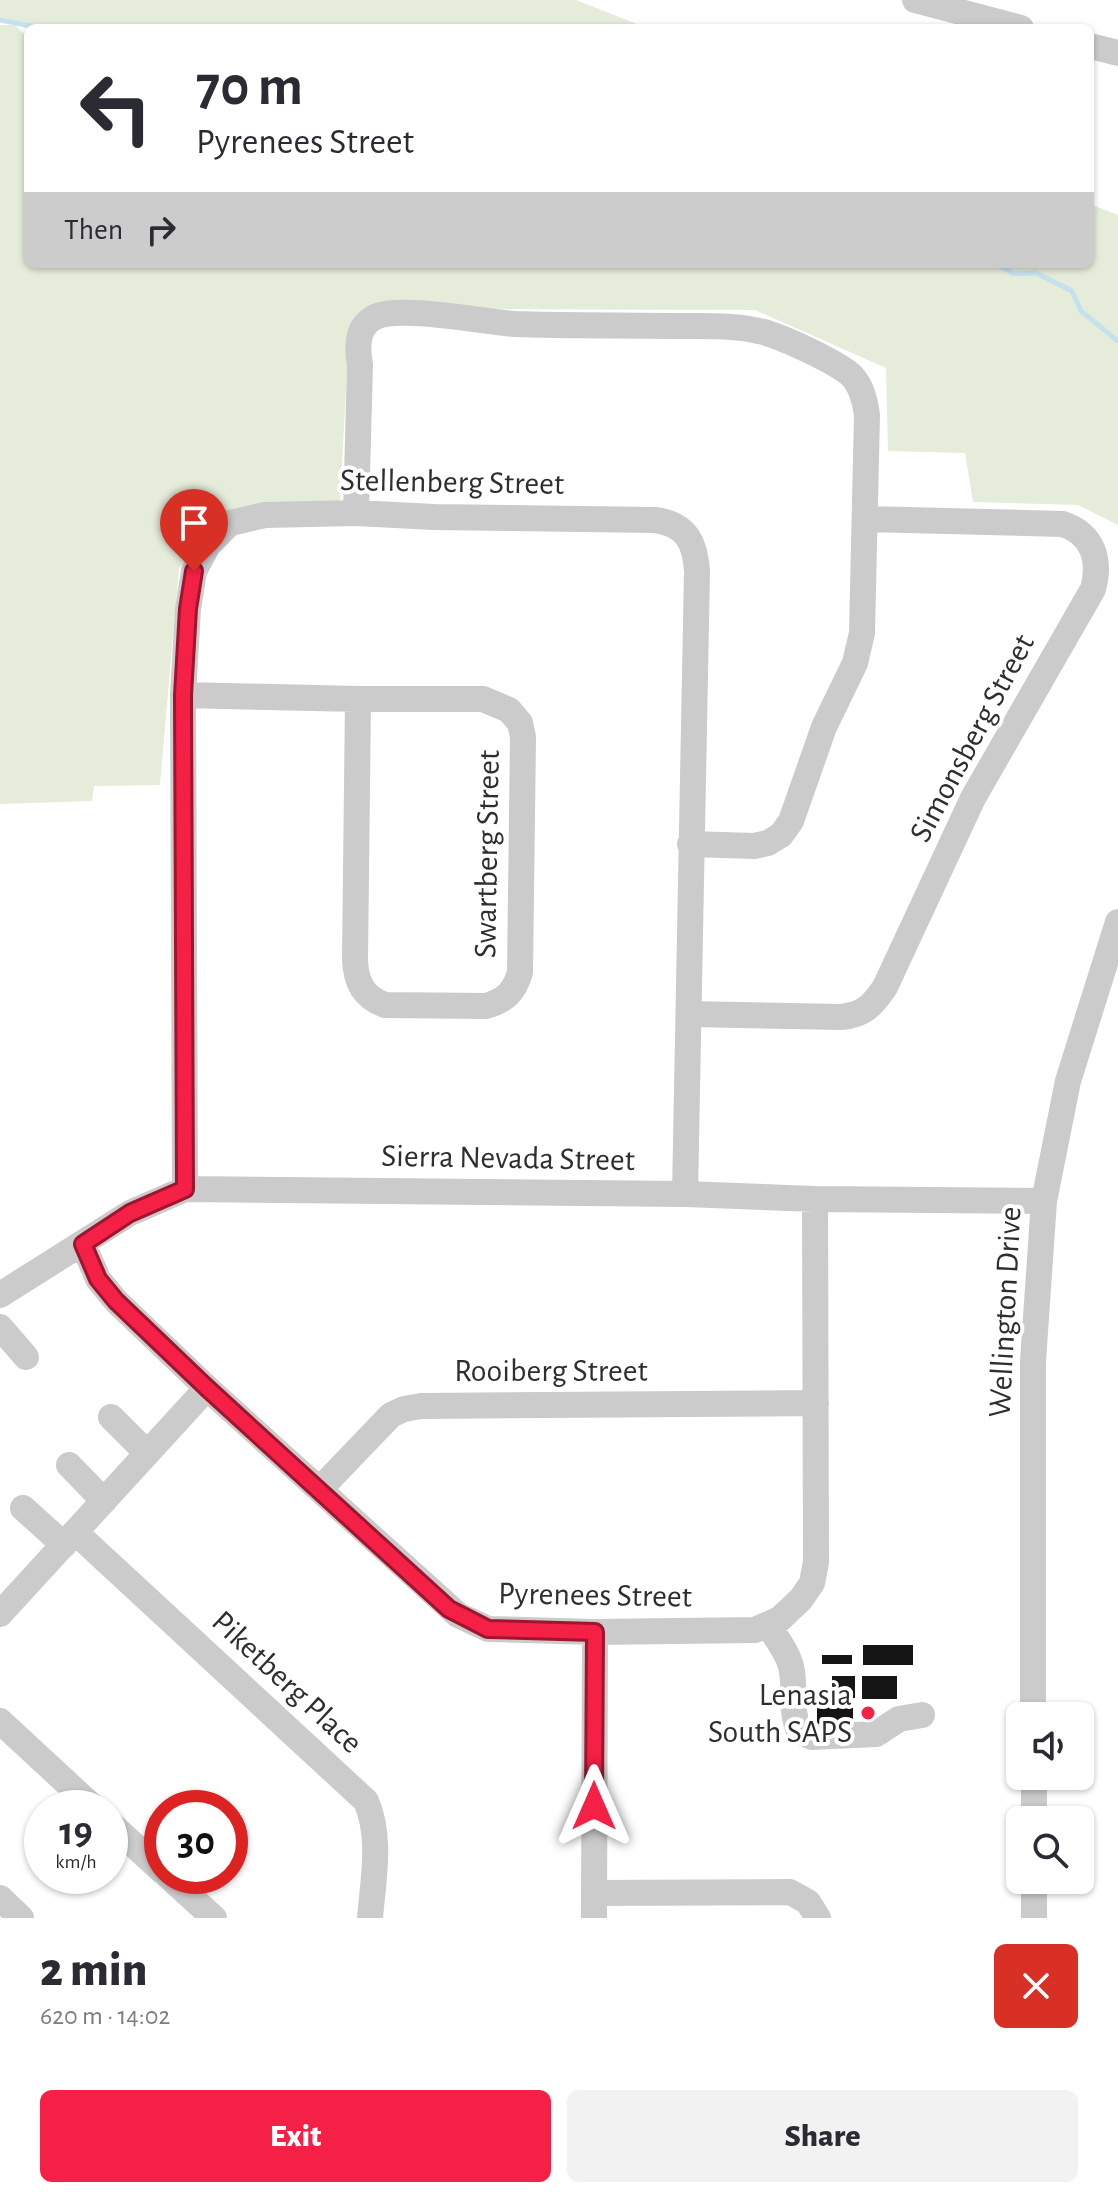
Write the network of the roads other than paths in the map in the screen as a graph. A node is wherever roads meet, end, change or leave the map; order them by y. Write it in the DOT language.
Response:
graph roads {
  1 [pos="915,0"];
  2 [pos="1006,24"];
  3 [pos="1094,47"];
  4 [pos="1118,53"];
  5 [pos="356,513"];
  6 [pos="866,519"];
  7 [pos="183,695"];
  8 [pos="358,699"];
  9 [pos="690,844"];
  10 [pos="1118,922"];
  11 [pos="690,1014"];
  12 [pos="185,1189"];
  13 [pos="685,1194"];
  14 [pos="815,1199"];
  15 [pos="1044,1201"];
  16 [pos="83,1244"];
  17 [pos="0,1295"];
  18 [pos="0,1327"];
  19 [pos="26,1357"];
  20 [pos="207,1388"];
  21 [pos="816,1403"];
  22 [pos="111,1417"];
  23 [pos="147,1453"];
  24 [pos="69,1465"];
  25 [pos="320,1489"];
  26 [pos="104,1501"];
  27 [pos="23,1508"];
  28 [pos="70,1539"];
  29 [pos="0,1613"];
  30 [pos="768,1625"];
  31 [pos="595,1632"];
  32 [pos="1033,1702"];
  33 [pos="922,1715"];
  34 [pos="0,1721"];
  35 [pos="75,1790"];
  36 [pos="128,1840"];
  37 [pos="144,1854"];
  38 [pos="188,1894"];
  39 [pos="1034,1894"];
  40 [pos="0,1898"];
  41 [pos="594,1906"];
  42 [pos="21,1918"];
  43 [pos="214,1918"];
  44 [pos="370,1918"];
  45 [pos="818,1918"];
  46 [pos="1034,1918"];
  1 -- 2 [label="street"];
  3 -- 4 [label="street"];
  5 -- 6 [label="street"];
  5 -- 7 [label="street, Stellenberg Street"];
  5 -- 9 [label="street, Stellenberg Street"];
  6 -- 9 [label="street"];
  6 -- 11 [label="street, Simonsberg Street"];
  7 -- 8 [label="street, Swartberg Street"];
  7 -- 12 [label="street, Stellenberg Street"];
  8 -- 8 [label="street, Swartberg Street"];
  9 -- 11 [label="street, Stellenberg Street"];
  10 -- 15 [label="street, Wellington Drive"];
  11 -- 13 [label="street, Stellenberg Street"];
  12 -- 13 [label="street, Sierra Nevada Street"];
  12 -- 16 [label="street, Sierra Nevada Street"];
  13 -- 14 [label="street, Sierra Nevada Street"];
  14 -- 15 [label="street, Sierra Nevada Street"];
  14 -- 21 [label="street"];
  15 -- 32 [label="street, Wellington Drive"];
  16 -- 17 [label="street, Sierra Nevada Street"];
  16 -- 20 [label="street, Pyrenees Street"];
  18 -- 19 [label="street"];
  20 -- 23 [label="street"];
  20 -- 25 [label="street, Pyrenees Street"];
  21 -- 25 [label="street, Rooiberg Street"];
  21 -- 30 [label="street"];
  22 -- 23 [label="street"];
  23 -- 26 [label="street"];
  24 -- 26 [label="street"];
  25 -- 31 [label="street, Pyrenees Street"];
  26 -- 28 [label="street"];
  27 -- 28 [label="street, Piketberg Place"];
  28 -- 29 [label="street"];
  28 -- 44 [label="street, Piketberg Place"];
  30 -- 31 [label="street, Pyrenees Street"];
  30 -- 33 [label="street"];
  31 -- 41 [label="street"];
  34 -- 35 [label="street"];
  36 -- 37 [label="street"];
  38 -- 43 [label="street"];
  39 -- 46 [label="street"];
  40 -- 42 [label="street"];
  41 -- 45 [label="street"];
}
